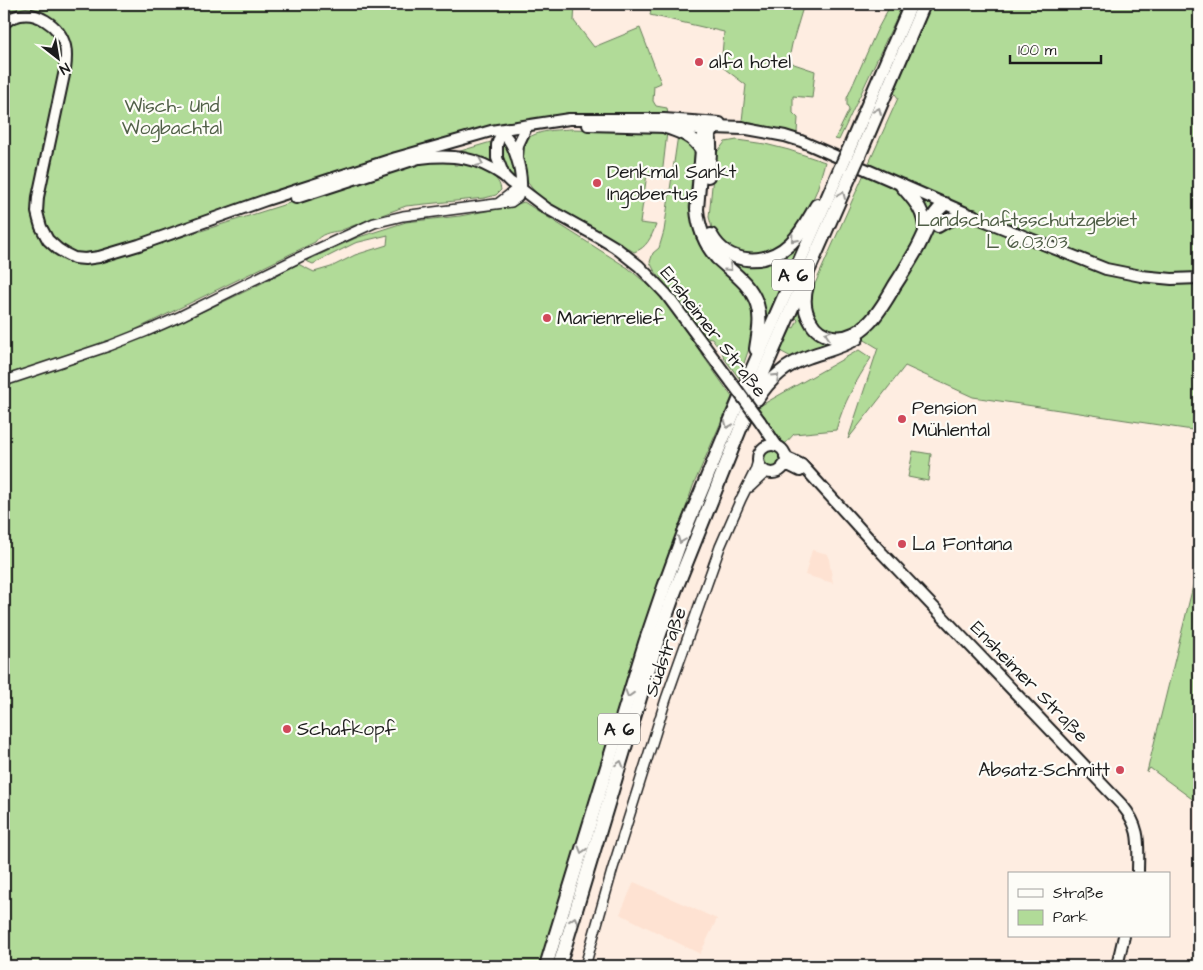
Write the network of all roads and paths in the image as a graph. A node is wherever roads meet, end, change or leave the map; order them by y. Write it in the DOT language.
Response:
graph roads {
  1 [pos="911,4"];
  2 [pos="924,4"];
  3 [pos="4,23"];
  4 [pos="705,126"];
  5 [pos="666,127"];
  6 [pos="526,130"];
  7 [pos="739,130"];
  8 [pos="506,131"];
  9 [pos="706,150"];
  10 [pos="854,153"];
  11 [pos="420,158"];
  12 [pos="517,158"];
  13 [pos="845,171"];
  14 [pos="504,176"];
  15 [pos="902,186"];
  16 [pos="521,189"];
  17 [pos="945,204"];
  18 [pos="833,216"];
  19 [pos="973,216"];
  20 [pos="194,226"];
  21 [pos="938,226"];
  22 [pos="925,231"];
  23 [pos="1199,278"];
  24 [pos="747,380"];
  25 [pos="4,381"];
  26 [pos="740,432"];
  27 [pos="773,446"];
  28 [pos="758,461"];
  29 [pos="784,462"];
  30 [pos="766,472"];
  31 [pos="743,494"];
  32 [pos="1138,872"];
  33 [pos="1124,938"];
  34 [pos="546,966"];
  35 [pos="559,966"];
  36 [pos="585,966"];
  37 [pos="1117,966"];
  1 -- 10 [label="highway, A 6"];
  10 -- 2 [label="highway, A 6, one-way"];
  3 -- 20 [label="main road"];
  4 -- 5 [label="main road"];
  4 -- 7 [label="highway"];
  4 -- 8 [label="main road"];
  4 -- 9 [label="highway"];
  5 -- 6 [label="main road"];
  5 -- 9 [label="highway"];
  6 -- 8 [label="main road"];
  6 -- 12 [label="main road"];
  7 -- 9 [label="highway"];
  7 -- 15 [label="main road"];
  8 -- 11 [label="main road"];
  8 -- 12 [label="main road"];
  8 -- 14 [label="main road"];
  8 -- 20 [label="main road"];
  13 -- 9 [label="highway, one-way"];
  9 -- 24 [label="highway, one-way"];
  10 -- 13 [label="highway, A 6, bridge"];
  11 -- 14 [label="main road, Ensheimer Straße, one-way"];
  11 -- 20 [label="main road"];
  12 -- 16 [label="main road"];
  18 -- 13 [label="highway, A 6, one-way"];
  13 -- 24 [label="highway, A 6"];
  14 -- 16 [label="main road, Ensheimer Straße"];
  15 -- 17 [label="main road"];
  15 -- 22 [label="highway"];
  16 -- 25 [label="street"];
  16 -- 27 [label="main road, Ensheimer Straße, bridge"];
  17 -- 19 [label="main road"];
  17 -- 21 [label="highway"];
  17 -- 22 [label="highway"];
  22 -- 18 [label="highway, one-way"];
  18 -- 26 [label="highway, A 6"];
  19 -- 21 [label="highway"];
  19 -- 23 [label="main road"];
  26 -- 21 [label="highway, one-way"];
  24 -- 34 [label="highway, A 6, one-way"];
  35 -- 26 [label="highway, A 6, one-way"];
  27 -- 28 [label="main road"];
  27 -- 29 [label="main road"];
  28 -- 30 [label="main road"];
  28 -- 31 [label="street, Südstraße"];
  29 -- 30 [label="main road"];
  29 -- 32 [label="main road, Ensheimer Straße"];
  30 -- 31 [label="street, Südstraße"];
  31 -- 36 [label="street, Südstraße"];
  33 -- 37 [label="main road"];
}
